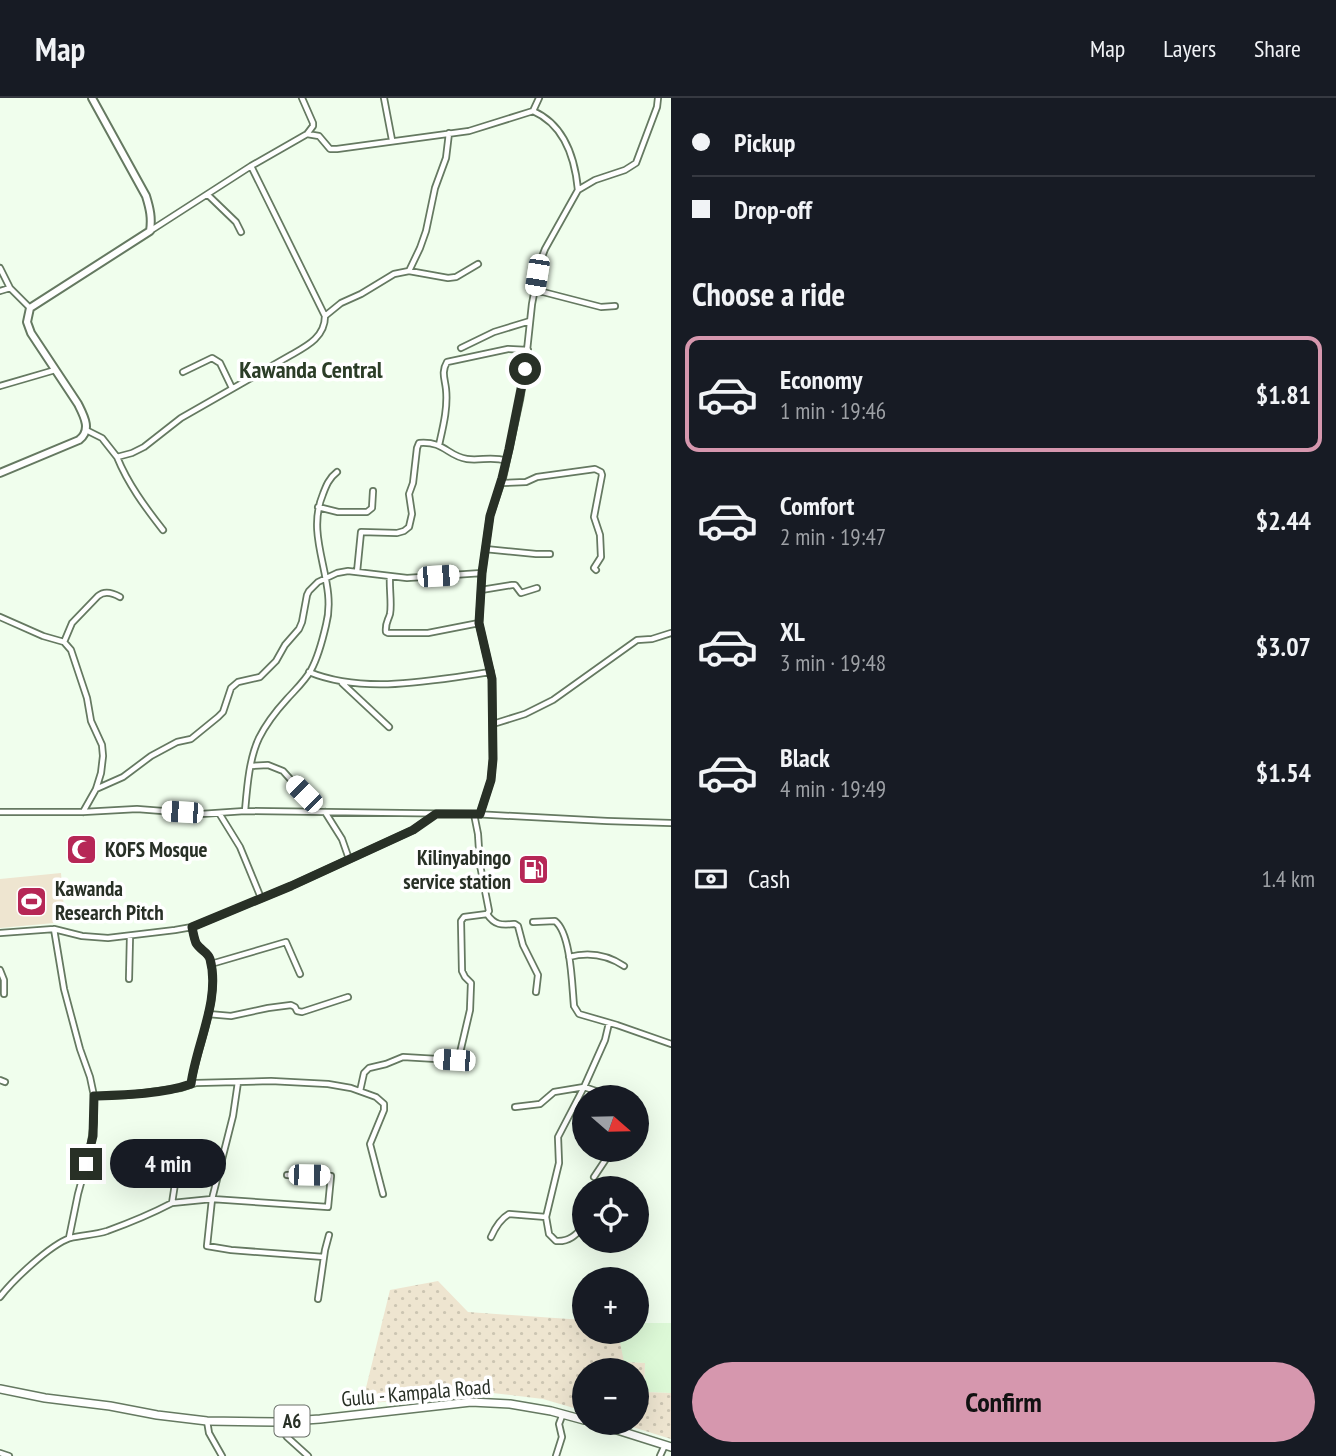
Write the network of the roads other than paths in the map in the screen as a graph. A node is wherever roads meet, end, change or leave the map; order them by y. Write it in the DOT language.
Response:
graph roads {
  1 [pos="92,98"];
  2 [pos="302,98"];
  3 [pos="384,98"];
  4 [pos="539,98"];
  5 [pos="658,98"];
  6 [pos="533,111"];
  7 [pos="449,133"];
  8 [pos="307,134"];
  9 [pos="391,141"];
  10 [pos="251,166"];
  11 [pos="578,190"];
  12 [pos="208,195"];
  13 [pos="150,231"];
  14 [pos="241,232"];
  15 [pos="478,264"];
  16 [pos="0,268"];
  17 [pos="409,271"];
  18 [pos="10,288"];
  19 [pos="0,291"];
  20 [pos="534,291"];
  21 [pos="615,306"];
  22 [pos="30,308"];
  23 [pos="325,316"];
  24 [pos="530,321"];
  25 [pos="461,348"];
  26 [pos="528,350"];
  27 [pos="55,370"];
  28 [pos="183,372"];
  29 [pos="0,386"];
  30 [pos="232,388"];
  31 [pos="86,430"];
  32 [pos="439,445"];
  33 [pos="117,457"];
  34 [pos="506,461"];
  35 [pos="337,472"];
  36 [pos="0,473"];
  37 [pos="501,483"];
  38 [pos="373,491"];
  39 [pos="318,507"];
  40 [pos="163,530"];
  41 [pos="485,549"];
  42 [pos="550,554"];
  43 [pos="596,570"];
  44 [pos="357,572"];
  45 [pos="482,573"];
  46 [pos="390,576"];
  47 [pos="325,578"];
  48 [pos="537,588"];
  49 [pos="481,590"];
  50 [pos="120,597"];
  51 [pos="0,617"];
  52 [pos="479,623"];
  53 [pos="671,633"];
  54 [pos="64,642"];
  55 [pos="491,672"];
  56 [pos="309,673"];
  57 [pos="341,682"];
  58 [pos="493,724"];
  59 [pos="389,727"];
  60 [pos="251,766"];
  61 [pos="96,789"];
  62 [pos="245,811"];
  63 [pos="0,812"];
  64 [pos="83,812"];
  65 [pos="312,812"];
  66 [pos="325,812"];
  67 [pos="219,813"];
  68 [pos="436,814"];
  69 [pos="477,814"];
  70 [pos="671,823"];
  71 [pos="349,859"];
  72 [pos="261,898"];
  73 [pos="486,914"];
  74 [pos="533,922"];
  75 [pos="192,927"];
  76 [pos="54,929"];
  77 [pos="0,933"];
  78 [pos="130,936"];
  79 [pos="569,957"];
  80 [pos="211,964"];
  81 [pos="624,966"];
  82 [pos="0,970"];
  83 [pos="300,974"];
  84 [pos="129,979"];
  85 [pos="536,992"];
  86 [pos="4,994"];
  87 [pos="348,997"];
  88 [pos="208,1014"];
  89 [pos="609,1023"];
  90 [pos="671,1044"];
  91 [pos="238,1082"];
  92 [pos="191,1084"];
  93 [pos="585,1085"];
  94 [pos="572,1089"];
  95 [pos="360,1091"];
  96 [pos="94,1096"];
  97 [pos="515,1107"];
  98 [pos="572,1110"];
  99 [pos="177,1171"];
  100 [pos="287,1175"];
  101 [pos="383,1194"];
  102 [pos="212,1199"];
  103 [pos="172,1203"];
  104 [pos="546,1217"];
  105 [pos="329,1236"];
  106 [pos="491,1237"];
  107 [pos="572,1237"];
  108 [pos="69,1238"];
  109 [pos="324,1257"];
  110 [pos="0,1297"];
  111 [pos="318,1299"];
  112 [pos="0,1389"];
  113 [pos="565,1415"];
  114 [pos="572,1417"];
  115 [pos="206,1422"];
  116 [pos="278,1422"];
  117 [pos="633,1435"];
  118 [pos="668,1446"];
  119 [pos="0,1453"];
  120 [pos="9,1456"];
  121 [pos="222,1456"];
  122 [pos="308,1456"];
  123 [pos="556,1456"];
  124 [pos="660,1456"];
  1 -- 13 [label="street"];
  2 -- 8 [label="street"];
  3 -- 9 [label="street"];
  4 -- 6 [label="street"];
  5 -- 11 [label="street"];
  6 -- 7 [label="street"];
  6 -- 11 [label="street"];
  7 -- 9 [label="street"];
  7 -- 17 [label="street"];
  8 -- 9 [label="street"];
  8 -- 10 [label="street"];
  10 -- 12 [label="street"];
  10 -- 23 [label="street"];
  11 -- 20 [label="street"];
  12 -- 13 [label="street"];
  12 -- 14 [label="street"];
  13 -- 22 [label="street"];
  15 -- 17 [label="street"];
  16 -- 18 [label="street"];
  17 -- 23 [label="street"];
  18 -- 19 [label="street"];
  18 -- 22 [label="street"];
  20 -- 21 [label="street"];
  20 -- 24 [label="street"];
  22 -- 27 [label="street"];
  23 -- 30 [label="street"];
  24 -- 25 [label="street"];
  24 -- 26 [label="street"];
  26 -- 32 [label="street"];
  26 -- 34 [label="street"];
  27 -- 29 [label="street"];
  27 -- 31 [label="street"];
  28 -- 30 [label="street"];
  30 -- 33 [label="street"];
  31 -- 33 [label="street"];
  31 -- 36 [label="street"];
  32 -- 34 [label="street"];
  32 -- 44 [label="street"];
  33 -- 40 [label="street"];
  34 -- 37 [label="street"];
  35 -- 39 [label="street"];
  37 -- 41 [label="street"];
  37 -- 43 [label="street"];
  38 -- 39 [label="street"];
  39 -- 47 [label="street"];
  41 -- 42 [label="street"];
  41 -- 45 [label="street"];
  44 -- 46 [label="street"];
  44 -- 47 [label="street"];
  45 -- 46 [label="street"];
  45 -- 49 [label="street"];
  46 -- 52 [label="street"];
  47 -- 56 [label="street"];
  47 -- 61 [label="street"];
  48 -- 49 [label="street"];
  49 -- 52 [label="street"];
  50 -- 54 [label="street"];
  51 -- 54 [label="street"];
  52 -- 55 [label="street"];
  53 -- 58 [label="street"];
  54 -- 61 [label="street"];
  55 -- 57 [label="street"];
  55 -- 58 [label="street"];
  56 -- 57 [label="street"];
  56 -- 60 [label="street"];
  57 -- 59 [label="street"];
  58 -- 69 [label="street"];
  60 -- 62 [label="street"];
  60 -- 65 [label="street"];
  61 -- 64 [label="street"];
  62 -- 65 [label="street"];
  62 -- 67 [label="street"];
  63 -- 64 [label="street"];
  64 -- 67 [label="street"];
  65 -- 66 [label="street"];
  66 -- 68 [label="street"];
  66 -- 71 [label="street"];
  67 -- 72 [label="street"];
  68 -- 69 [label="street"];
  68 -- 71 [label="street"];
  69 -- 70 [label="street"];
  69 -- 73 [label="street"];
  71 -- 72 [label="street"];
  72 -- 75 [label="street"];
  73 -- 85 [label="street"];
  73 -- 95 [label="street"];
  74 -- 79 [label="street"];
  75 -- 78 [label="street"];
  75 -- 80 [label="street"];
  76 -- 77 [label="street"];
  76 -- 78 [label="street"];
  76 -- 96 [label="street"];
  78 -- 84 [label="street"];
  79 -- 81 [label="street"];
  79 -- 89 [label="street"];
  80 -- 83 [label="street"];
  80 -- 88 [label="street"];
  82 -- 86 [label="street"];
  87 -- 88 [label="street"];
  88 -- 92 [label="street"];
  89 -- 90 [label="street"];
  89 -- 93 [label="street"];
  91 -- 92 [label="street"];
  91 -- 95 [label="street"];
  91 -- 102 [label="street"];
  92 -- 96 [label="street"];
  94 -- 97 [label="street"];
  95 -- 101 [label="street"];
  96 -- 108 [label="street"];
  98 -- 104 [label="street"];
  99 -- 103 [label="street"];
  100 -- 102 [label="street"];
  102 -- 103 [label="street"];
  102 -- 109 [label="street"];
  103 -- 108 [label="street"];
  104 -- 106 [label="street"];
  104 -- 107 [label="street"];
  105 -- 109 [label="street"];
  108 -- 110 [label="street"];
  109 -- 111 [label="street"];
  112 -- 115 [label="main road, Gulu - Kampala Road / A6"];
  113 -- 114 [label="main road, Gulu - Kampala Road / A6"];
  113 -- 116 [label="main road, Gulu - Kampala Road / A6"];
  113 -- 123 [label="street"];
  115 -- 116 [label="main road, Gulu - Kampala Road / A6"];
  115 -- 121 [label="street"];
  116 -- 122 [label="street"];
  117 -- 118 [label="main road"];
  118 -- 124 [label="street"];
  119 -- 120 [label="street"];
}
